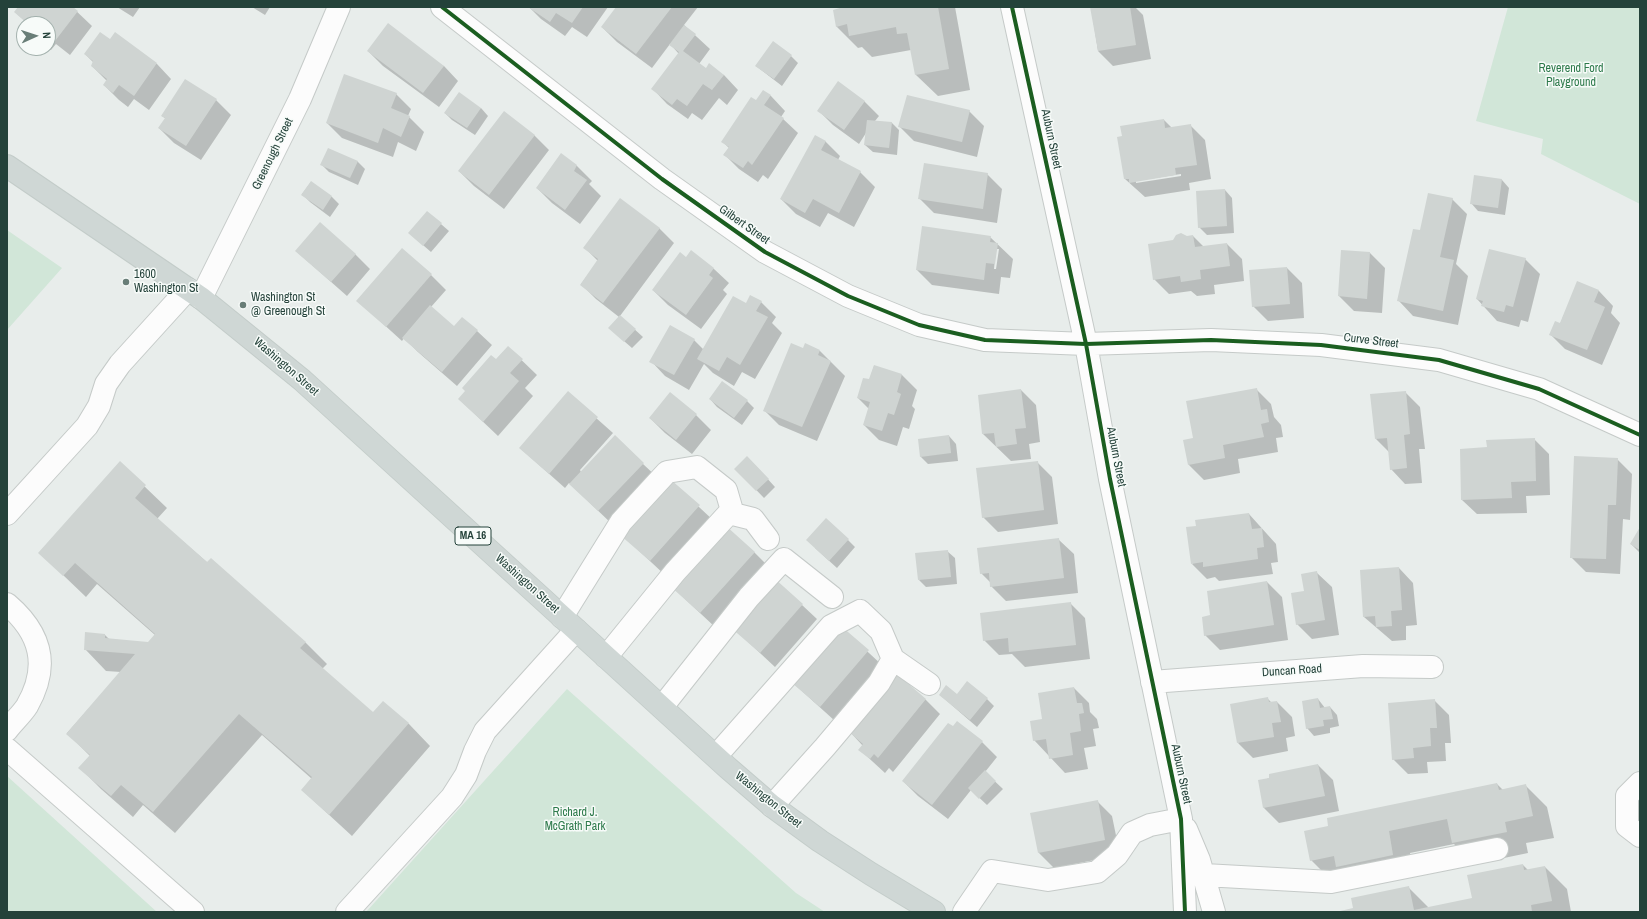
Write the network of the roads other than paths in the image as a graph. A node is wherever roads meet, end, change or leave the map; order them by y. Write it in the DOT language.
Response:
graph roads {
  1 [pos="339,7"];
  2 [pos="442,7"];
  3 [pos="1012,7"];
  4 [pos="7,166"];
  5 [pos="195,293"];
  6 [pos="1086,344"];
  7 [pos="1640,435"];
  8 [pos="7,514"];
  9 [pos="733,514"];
  10 [pos="768,539"];
  11 [pos="832,597"];
  12 [pos="7,604"];
  13 [pos="569,623"];
  14 [pos="606,657"];
  15 [pos="893,659"];
  16 [pos="1432,667"];
  17 [pos="1152,682"];
  18 [pos="929,684"];
  19 [pos="662,707"];
  20 [pos="7,730"];
  21 [pos="7,749"];
  22 [pos="716,756"];
  23 [pos="1640,782"];
  24 [pos="772,806"];
  25 [pos="1181,818"];
  26 [pos="1640,836"];
  27 [pos="1497,849"];
  28 [pos="1204,875"];
  29 [pos="193,912"];
  30 [pos="347,912"];
  31 [pos="934,912"];
  32 [pos="964,912"];
  33 [pos="1185,912"];
  34 [pos="1214,912"];
  1 -- 5 [label="street, Greenough Street"];
  2 -- 6 [label="street, Gilbert Street"];
  3 -- 6 [label="street, Auburn Street"];
  4 -- 5 [label="main road, Washington Street / MA 16"];
  5 -- 8 [label="street, Greenough Street"];
  5 -- 13 [label="main road, Washington Street / MA 16"];
  6 -- 7 [label="street, Curve Street"];
  6 -- 17 [label="street, Auburn Street"];
  9 -- 10 [label="street"];
  9 -- 13 [label="street"];
  9 -- 14 [label="street"];
  11 -- 19 [label="street"];
  12 -- 20 [label="street"];
  13 -- 14 [label="main road, Washington Street / MA 16"];
  13 -- 30 [label="street"];
  14 -- 19 [label="main road, Washington Street / MA 16"];
  15 -- 18 [label="street"];
  15 -- 22 [label="street"];
  15 -- 24 [label="street"];
  16 -- 17 [label="street, Duncan Road"];
  17 -- 25 [label="street, Auburn Street"];
  19 -- 22 [label="main road, Washington Street / MA 16"];
  21 -- 29 [label="street"];
  22 -- 24 [label="main road, Washington Street / MA 16"];
  23 -- 26 [label="street"];
  24 -- 31 [label="main road, Washington Street / MA 16"];
  25 -- 28 [label="street, Auburn Street"];
  25 -- 32 [label="street"];
  25 -- 33 [label="street, Auburn Street"];
  27 -- 28 [label="street"];
  28 -- 34 [label="street, Auburn Street"];
}
